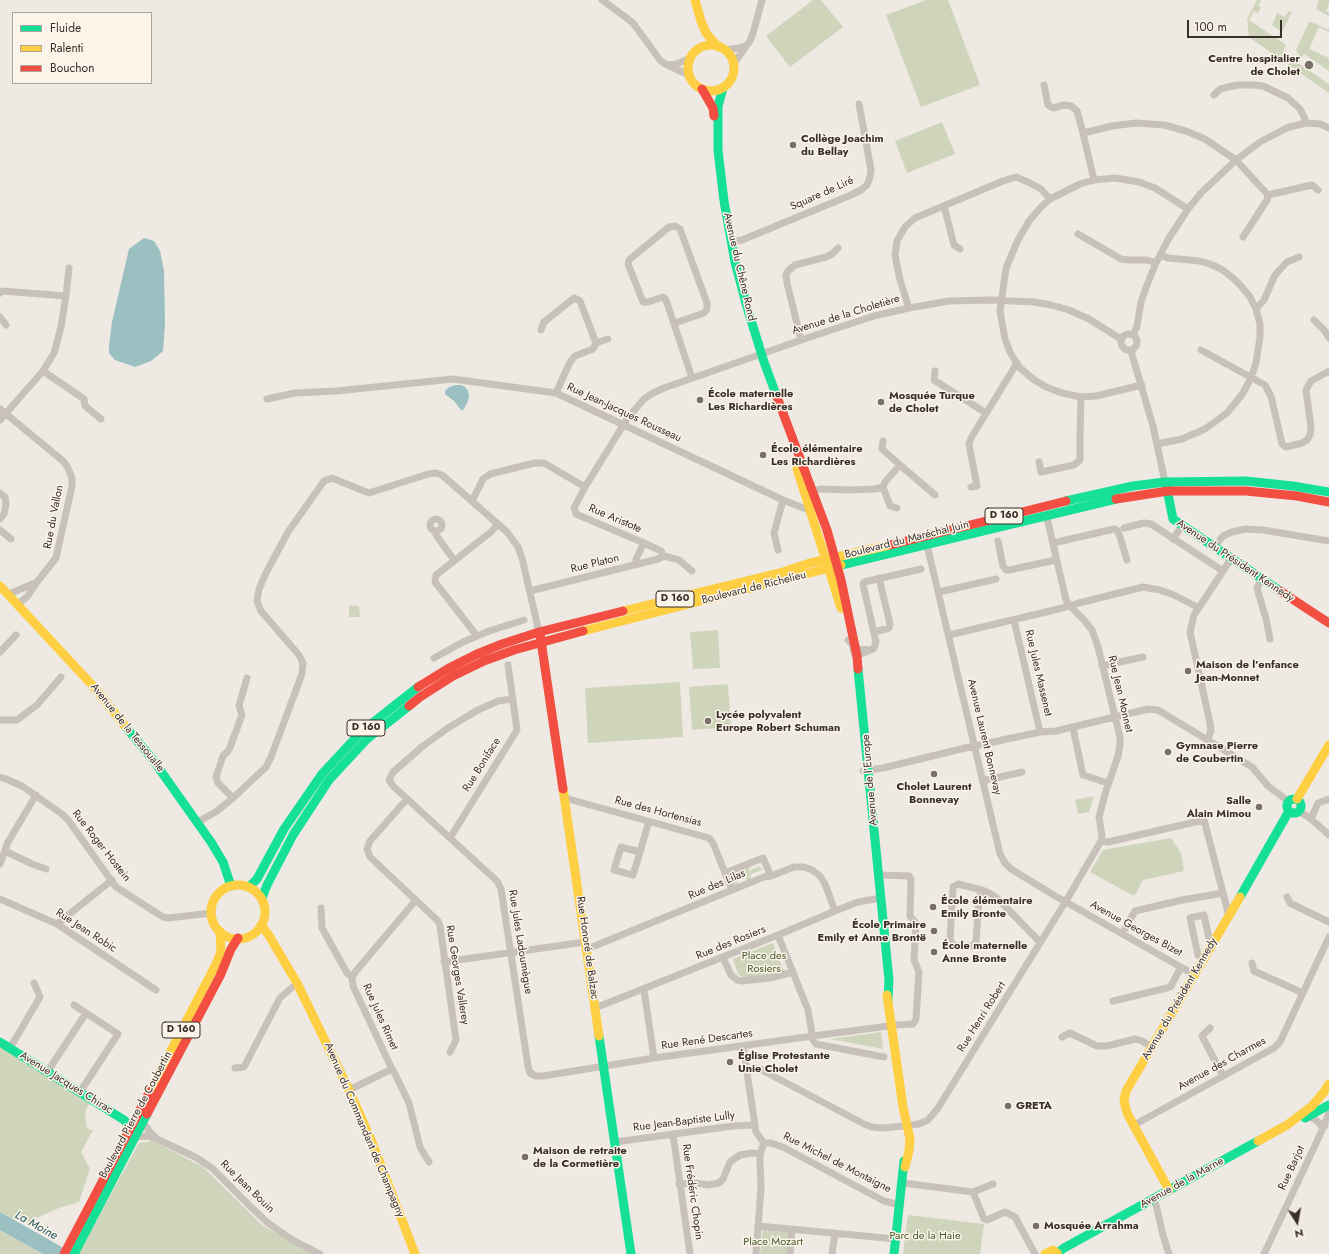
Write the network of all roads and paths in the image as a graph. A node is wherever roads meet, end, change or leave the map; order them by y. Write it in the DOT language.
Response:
graph roads {
  1 [pos="602,0"];
  2 [pos="695,0"];
  3 [pos="762,0"];
  4 [pos="701,21"];
  5 [pos="747,46"];
  6 [pos="721,48"];
  7 [pos="699,49"];
  8 [pos="691,58"];
  9 [pos="666,64"];
  10 [pos="733,65"];
  11 [pos="689,75"];
  12 [pos="1044,85"];
  13 [pos="723,88"];
  14 [pos="702,89"];
  15 [pos="1214,95"];
  16 [pos="859,104"];
  17 [pos="1307,123"];
  18 [pos="1329,128"];
  19 [pos="717,132"];
  20 [pos="1083,133"];
  21 [pos="1236,160"];
  22 [pos="1094,180"];
  23 [pos="1318,190"];
  24 [pos="1268,195"];
  25 [pos="1050,199"];
  26 [pos="944,206"];
  27 [pos="1188,209"];
  28 [pos="1078,234"];
  29 [pos="1243,237"];
  30 [pos="731,242"];
  31 [pos="838,248"];
  32 [pos="960,248"];
  33 [pos="1160,255"];
  34 [pos="1299,257"];
  35 [pos="1156,263"];
  36 [pos="69,268"];
  37 [pos="0,293"];
  38 [pos="66,296"];
  39 [pos="1001,300"];
  40 [pos="909,308"];
  41 [pos="1256,309"];
  42 [pos="0,317"];
  43 [pos="1314,320"];
  44 [pos="675,323"];
  45 [pos="6,325"];
  46 [pos="541,330"];
  47 [pos="1133,335"];
  48 [pos="1329,338"];
  49 [pos="608,339"];
  50 [pos="1121,339"];
  51 [pos="801,340"];
  52 [pos="596,343"];
  53 [pos="1201,350"];
  54 [pos="1131,351"];
  55 [pos="762,354"];
  56 [pos="1017,363"];
  57 [pos="43,371"];
  58 [pos="935,371"];
  59 [pos="1329,371"];
  60 [pos="692,378"];
  61 [pos="1251,378"];
  62 [pos="1142,385"];
  63 [pos="556,393"];
  64 [pos="1082,397"];
  65 [pos="267,399"];
  66 [pos="986,413"];
  67 [pos="2,414"];
  68 [pos="101,419"];
  69 [pos="624,425"];
  70 [pos="884,441"];
  71 [pos="1157,444"];
  72 [pos="1038,462"];
  73 [pos="900,465"];
  74 [pos="1165,482"];
  75 [pos="971,487"];
  76 [pos="585,488"];
  77 [pos="883,488"];
  78 [pos="1168,491"];
  79 [pos="1329,492"];
  80 [pos="0,493"];
  81 [pos="809,493"];
  82 [pos="935,495"];
  83 [pos="783,500"];
  84 [pos="472,501"];
  85 [pos="1329,502"];
  86 [pos="814,506"];
  87 [pos="898,508"];
  88 [pos="1043,517"];
  89 [pos="0,519"];
  90 [pos="498,524"];
  91 [pos="1182,526"];
  92 [pos="1124,528"];
  93 [pos="0,530"];
  94 [pos="436,532"];
  95 [pos="11,539"];
  96 [pos="1173,539"];
  97 [pos="998,540"];
  98 [pos="1329,541"];
  99 [pos="644,543"];
  100 [pos="1053,543"];
  101 [pos="928,545"];
  102 [pos="1214,547"];
  103 [pos="778,550"];
  104 [pos="664,556"];
  105 [pos="1231,559"];
  106 [pos="454,560"];
  107 [pos="1056,560"];
  108 [pos="1127,560"];
  109 [pos="817,562"];
  110 [pos="832,564"];
  111 [pos="850,564"];
  112 [pos="635,565"];
  113 [pos="921,569"];
  114 [pos="692,571"];
  115 [pos="1223,571"];
  116 [pos="879,578"];
  117 [pos="996,579"];
  118 [pos="1262,579"];
  119 [pos="37,582"];
  120 [pos="0,586"];
  121 [pos="530,591"];
  122 [pos="939,592"];
  123 [pos="9,594"];
  124 [pos="18,604"];
  125 [pos="1070,606"];
  126 [pos="1199,608"];
  127 [pos="524,620"];
  128 [pos="1014,620"];
  129 [pos="1329,623"];
  130 [pos="539,632"];
  131 [pos="874,632"];
  132 [pos="16,635"];
  133 [pos="949,635"];
  134 [pos="477,636"];
  135 [pos="1270,639"];
  136 [pos="848,640"];
  137 [pos="541,642"];
  138 [pos="0,652"];
  139 [pos="857,652"];
  140 [pos="1143,657"];
  141 [pos="434,658"];
  142 [pos="508,666"];
  143 [pos="1102,666"];
  144 [pos="61,677"];
  145 [pos="247,678"];
  146 [pos="513,699"];
  147 [pos="1114,717"];
  148 [pos="0,720"];
  149 [pos="1072,728"];
  150 [pos="1040,732"];
  151 [pos="1207,740"];
  152 [pos="1329,745"];
  153 [pos="974,746"];
  154 [pos="866,771"];
  155 [pos="1022,772"];
  156 [pos="0,777"];
  157 [pos="982,781"];
  158 [pos="1108,783"];
  159 [pos="36,795"];
  160 [pos="233,798"];
  161 [pos="565,798"];
  162 [pos="407,799"];
  163 [pos="1329,799"];
  164 [pos="1292,800"];
  165 [pos="1299,811"];
  166 [pos="1289,812"];
  167 [pos="1311,818"];
  168 [pos="649,821"];
  169 [pos="198,822"];
  170 [pos="1329,835"];
  171 [pos="450,838"];
  172 [pos="1101,841"];
  173 [pos="5,851"];
  174 [pos="640,852"];
  175 [pos="0,864"];
  176 [pos="46,869"];
  177 [pos="725,873"];
  178 [pos="879,875"];
  179 [pos="771,876"];
  180 [pos="112,880"];
  181 [pos="231,886"];
  182 [pos="249,887"];
  183 [pos="732,890"];
  184 [pos="989,893"];
  185 [pos="1223,893"];
  186 [pos="1287,897"];
  187 [pos="262,898"];
  188 [pos="0,899"];
  189 [pos="416,900"];
  190 [pos="875,900"];
  191 [pos="1065,901"];
  192 [pos="321,908"];
  193 [pos="835,911"];
  194 [pos="212,913"];
  195 [pos="1230,914"];
  196 [pos="1329,922"];
  197 [pos="57,924"];
  198 [pos="261,926"];
  199 [pos="220,931"];
  200 [pos="1122,934"];
  201 [pos="778,936"];
  202 [pos="1329,937"];
  203 [pos="238,938"];
  204 [pos="1040,942"];
  205 [pos="1214,942"];
  206 [pos="586,945"];
  207 [pos="512,953"];
  208 [pos="723,958"];
  209 [pos="1204,960"];
  210 [pos="444,962"];
  211 [pos="1252,963"];
  212 [pos="1181,967"];
  213 [pos="793,972"];
  214 [pos="1195,975"];
  215 [pos="352,977"];
  216 [pos="34,983"];
  217 [pos="297,983"];
  218 [pos="156,990"];
  219 [pos="644,990"];
  220 [pos="1303,993"];
  221 [pos="888,1000"];
  222 [pos="1113,1001"];
  223 [pos="74,1005"];
  224 [pos="596,1008"];
  225 [pos="86,1013"];
  226 [pos="891,1025"];
  227 [pos="1210,1028"];
  228 [pos="812,1036"];
  229 [pos="1062,1037"];
  230 [pos="0,1042"];
  231 [pos="743,1046"];
  232 [pos="1152,1047"];
  233 [pos="10,1048"];
  234 [pos="450,1052"];
  235 [pos="654,1058"];
  236 [pos="884,1058"];
  237 [pos="604,1066"];
  238 [pos="235,1068"];
  239 [pos="392,1069"];
  240 [pos="747,1070"];
  241 [pos="48,1072"];
  242 [pos="1223,1076"];
  243 [pos="1329,1084"];
  244 [pos="349,1090"];
  245 [pos="80,1092"];
  246 [pos="1327,1092"];
  247 [pos="1329,1105"];
  248 [pos="1329,1113"];
  249 [pos="1308,1116"];
  250 [pos="143,1122"];
  251 [pos="755,1125"];
  252 [pos="1134,1125"];
  253 [pos="1286,1125"];
  254 [pos="130,1126"];
  255 [pos="906,1126"];
  256 [pos="1326,1126"];
  257 [pos="673,1134"];
  258 [pos="135,1137"];
  259 [pos="157,1139"];
  260 [pos="615,1142"];
  261 [pos="764,1143"];
  262 [pos="760,1157"];
  263 [pos="429,1162"];
  264 [pos="903,1183"];
  265 [pos="679,1184"];
  266 [pos="993,1184"];
  267 [pos="1169,1190"];
  268 [pos="973,1192"];
  269 [pos="1153,1199"];
  270 [pos="900,1205"];
  271 [pos="758,1226"];
  272 [pos="792,1229"];
  273 [pos="835,1233"];
  274 [pos="78,1237"];
  275 [pos="896,1239"];
  276 [pos="1057,1253"];
  277 [pos="64,1254"];
  278 [pos="74,1254"];
  279 [pos="320,1254"];
  280 [pos="415,1254"];
  281 [pos="631,1254"];
  282 [pos="690,1254"];
  283 [pos="756,1254"];
  284 [pos="790,1254"];
  285 [pos="832,1254"];
  286 [pos="894,1254"];
  287 [pos="1035,1254"];
  288 [pos="1045,1254"];
  289 [pos="1169,1254"];
  290 [pos="1264,1254"];
  1 -- 9 [label="street"];
  2 -- 4 [label="main road"];
  3 -- 5 [label="street"];
  4 -- 6 [label="main road"];
  4 -- 7 [label="main road"];
  5 -- 6 [label="street"];
  5 -- 10 [label="street"];
  6 -- 7 [label="main road"];
  6 -- 10 [label="main road"];
  7 -- 8 [label="main road"];
  8 -- 9 [label="street"];
  8 -- 11 [label="main road"];
  9 -- 11 [label="street"];
  10 -- 13 [label="main road"];
  11 -- 14 [label="main road"];
  12 -- 20 [label="street"];
  13 -- 14 [label="main road"];
  13 -- 19 [label="main road, Avenue du Chêne Rond"];
  14 -- 19 [label="main road, Avenue du Chêne Rond"];
  15 -- 17 [label="street"];
  16 -- 30 [label="street, Square de Liré"];
  17 -- 18 [label="street"];
  17 -- 21 [label="street"];
  19 -- 30 [label="main road, Avenue du Chêne Rond"];
  20 -- 21 [label="street"];
  20 -- 22 [label="street"];
  21 -- 24 [label="street"];
  21 -- 27 [label="street"];
  22 -- 25 [label="street"];
  22 -- 27 [label="street"];
  23 -- 24 [label="street"];
  24 -- 29 [label="street"];
  25 -- 26 [label="street"];
  25 -- 39 [label="street"];
  26 -- 32 [label="street"];
  26 -- 40 [label="street"];
  27 -- 33 [label="street"];
  28 -- 35 [label="street"];
  30 -- 55 [label="main road, Avenue du Chêne Rond"];
  31 -- 51 [label="street"];
  33 -- 35 [label="street"];
  33 -- 41 [label="street"];
  34 -- 41 [label="street"];
  35 -- 47 [label="street"];
  36 -- 38 [label="street"];
  37 -- 38 [label="street"];
  38 -- 57 [label="street"];
  39 -- 40 [label="street, Avenue de la Choletière"];
  39 -- 50 [label="street, Avenue de la Choletière"];
  39 -- 56 [label="street"];
  40 -- 51 [label="street, Avenue de la Choletière"];
  41 -- 61 [label="street"];
  42 -- 45 [label="street"];
  43 -- 48 [label="street"];
  44 -- 44 [label="street"];
  44 -- 60 [label="street"];
  46 -- 52 [label="street"];
  47 -- 50 [label="street"];
  47 -- 54 [label="street, Avenue de la Choletière"];
  49 -- 52 [label="street"];
  50 -- 54 [label="street, Avenue de la Choletière"];
  51 -- 55 [label="street, Avenue de la Choletière"];
  52 -- 63 [label="street"];
  53 -- 61 [label="street"];
  54 -- 62 [label="street, Avenue de la Choletière"];
  55 -- 60 [label="street, Avenue de la Choletière"];
  55 -- 81 [label="main road, Avenue du Chêne Rond"];
  56 -- 64 [label="street"];
  56 -- 66 [label="street"];
  57 -- 67 [label="street"];
  57 -- 68 [label="street"];
  58 -- 66 [label="street"];
  59 -- 61 [label="street"];
  60 -- 69 [label="street, Rue Aristote"];
  61 -- 71 [label="street"];
  62 -- 64 [label="street"];
  62 -- 71 [label="street, Avenue de la Choletière"];
  63 -- 65 [label="street, Rue Jean-Jacques Rousseau"];
  63 -- 69 [label="street, Rue Jean-Jacques Rousseau"];
  64 -- 72 [label="street"];
  66 -- 75 [label="street"];
  67 -- 119 [label="street, Rue du Vallon"];
  69 -- 76 [label="street, Rue Aristote"];
  69 -- 83 [label="street, Rue Jean-Jacques Rousseau"];
  70 -- 73 [label="street"];
  71 -- 74 [label="street, Avenue de la Choletière"];
  73 -- 77 [label="street"];
  73 -- 82 [label="street"];
  74 -- 78 [label="main road, Avenue du Président Kennedy"];
  74 -- 79 [label="main road, Boulevard du Maréchal Juin / D 160"];
  74 -- 110 [label="main road, Boulevard du Maréchal Juin / D 160"];
  76 -- 84 [label="street"];
  76 -- 99 [label="street, Rue Aristote"];
  77 -- 81 [label="street"];
  77 -- 87 [label="street"];
  78 -- 85 [label="main road, Boulevard du Maréchal Juin / D 160"];
  78 -- 88 [label="main road, Boulevard du Maréchal Juin / D 160"];
  78 -- 91 [label="main road, Avenue du Président Kennedy"];
  80 -- 89 [label="street"];
  81 -- 86 [label="main road, Avenue du Chêne Rond"];
  83 -- 86 [label="street, Rue Jean-Jacques Rousseau"];
  83 -- 103 [label="street"];
  84 -- 90 [label="street"];
  84 -- 160 [label="street"];
  86 -- 110 [label="main road, Avenue du Chêne Rond"];
  88 -- 100 [label="street, Rue Jean Monnet"];
  88 -- 101 [label="main road, Boulevard du Maréchal Juin / D 160"];
  90 -- 106 [label="street"];
  90 -- 121 [label="street"];
  91 -- 96 [label="street"];
  91 -- 102 [label="main road, Avenue du Président Kennedy"];
  92 -- 96 [label="street"];
  93 -- 95 [label="street"];
  94 -- 106 [label="street"];
  96 -- 115 [label="street"];
  97 -- 107 [label="street"];
  98 -- 102 [label="street"];
  99 -- 104 [label="street, Rue Aristote"];
  99 -- 112 [label="street"];
  100 -- 107 [label="street, Rue Jean Monnet"];
  100 -- 108 [label="street"];
  101 -- 111 [label="main road, Boulevard du Maréchal Juin / D 160"];
  101 -- 122 [label="street, Avenue Laurent Bonnevay"];
  102 -- 105 [label="main road, Avenue du Président Kennedy"];
  104 -- 112 [label="street, Rue Platon"];
  104 -- 114 [label="street, Rue Aristote"];
  105 -- 115 [label="street"];
  105 -- 118 [label="main road, Avenue du Président Kennedy"];
  106 -- 134 [label="street"];
  107 -- 125 [label="street, Rue Jean Monnet"];
  109 -- 110 [label="main road, Boulevard du Maréchal Juin / D 160"];
  109 -- 130 [label="main road, Boulevard de Richelieu / D 160"];
  110 -- 111 [label="main road, Boulevard de Richelieu / D 160"];
  110 -- 136 [label="main road, Avenue de l’Europe"];
  110 -- 137 [label="main road, Boulevard de Richelieu / D 160"];
  110 -- 139 [label="main road, Avenue de l’Europe"];
  112 -- 121 [label="street, Rue Platon"];
  113 -- 116 [label="street"];
  115 -- 126 [label="street"];
  116 -- 131 [label="street"];
  116 -- 131 [label="street"];
  117 -- 122 [label="street"];
  118 -- 129 [label="main road, Avenue du Président Kennedy"];
  118 -- 135 [label="street"];
  119 -- 123 [label="street, Rue du Vallon"];
  119 -- 124 [label="street, Rue du Vallon"];
  120 -- 123 [label="main road, Avenue de la Tessoualle"];
  121 -- 130 [label="street"];
  122 -- 133 [label="street, Avenue Laurent Bonnevay"];
  123 -- 124 [label="main road, Avenue de la Tessoualle"];
  124 -- 169 [label="main road, Avenue de la Tessoualle"];
  125 -- 126 [label="street"];
  125 -- 128 [label="street"];
  125 -- 143 [label="street, Rue Jean Monnet"];
  126 -- 151 [label="street"];
  127 -- 134 [label="street"];
  128 -- 133 [label="street"];
  128 -- 150 [label="street, Rue Jules Massenet"];
  130 -- 137 [label="main road"];
  130 -- 182 [label="main road, Boulevard de Richelieu / D 160"];
  131 -- 139 [label="street"];
  132 -- 138 [label="street"];
  133 -- 153 [label="street, Avenue Laurent Bonnevay"];
  134 -- 141 [label="street"];
  136 -- 139 [label="street"];
  136 -- 154 [label="main road, Avenue de l’Europe"];
  137 -- 161 [label="main road, Rue Honoré de Balzac"];
  137 -- 187 [label="main road, Boulevard de Richelieu / D 160"];
  139 -- 154 [label="main road, Avenue de l’Europe"];
  140 -- 143 [label="street"];
  142 -- 146 [label="street, Rue Boniface"];
  143 -- 147 [label="street, Rue Jean Monnet"];
  144 -- 148 [label="street"];
  145 -- 160 [label="street"];
  146 -- 162 [label="street, Rue Jules Ladoumègue"];
  146 -- 171 [label="street, Rue Boniface"];
  147 -- 149 [label="street"];
  147 -- 151 [label="street"];
  147 -- 158 [label="street, Rue Jean Monnet"];
  149 -- 150 [label="street"];
  149 -- 158 [label="street"];
  150 -- 153 [label="street"];
  151 -- 164 [label="street"];
  152 -- 164 [label="main road"];
  153 -- 154 [label="street"];
  153 -- 157 [label="street, Avenue Laurent Bonnevay"];
  154 -- 178 [label="main road, Avenue de l’Europe"];
  154 -- 190 [label="main road, Avenue de l’Europe"];
  155 -- 157 [label="street"];
  156 -- 159 [label="street, Rue Roger Hostein"];
  157 -- 191 [label="street, Avenue Laurent Bonnevay"];
  158 -- 172 [label="street, Rue Jean Monnet"];
  159 -- 173 [label="street"];
  159 -- 180 [label="street, Rue Roger Hostein"];
  160 -- 169 [label="street"];
  161 -- 168 [label="street, Rue des Hortensias"];
  161 -- 206 [label="main road, Rue Honoré de Balzac"];
  162 -- 171 [label="street, Rue Jules Ladoumègue"];
  162 -- 189 [label="street, Rue Georges Vallerey"];
  163 -- 167 [label="street"];
  164 -- 165 [label="main road"];
  164 -- 166 [label="main road"];
  165 -- 166 [label="main road"];
  165 -- 167 [label="street"];
  166 -- 195 [label="main road, Avenue du Président Kennedy"];
  167 -- 170 [label="street"];
  168 -- 174 [label="street"];
  168 -- 177 [label="street, Rue des Hortensias"];
  169 -- 181 [label="main road, Avenue de la Tessoualle"];
  171 -- 207 [label="street, Rue Jules Ladoumègue"];
  172 -- 185 [label="street"];
  172 -- 191 [label="street"];
  173 -- 175 [label="street"];
  173 -- 176 [label="street"];
  177 -- 179 [label="street"];
  177 -- 183 [label="street, Rue des Hortensias"];
  178 -- 221 [label="main road, Avenue de l’Europe"];
  178 -- 226 [label="street, Rue René Descartes"];
  179 -- 183 [label="street, Rue des Lilas"];
  179 -- 193 [label="street, Rue des Lilas"];
  180 -- 194 [label="street, Rue Roger Hostein"];
  180 -- 197 [label="street"];
  181 -- 182 [label="main road"];
  181 -- 194 [label="main road"];
  182 -- 187 [label="main road"];
  183 -- 206 [label="street, Rue des Lilas"];
  184 -- 184 [label="street"];
  184 -- 204 [label="street"];
  185 -- 195 [label="street"];
  185 -- 200 [label="street"];
  186 -- 196 [label="street"];
  187 -- 198 [label="main road"];
  188 -- 197 [label="street, Rue Jean Robic"];
  189 -- 210 [label="street, Rue Georges Vallerey"];
  189 -- 215 [label="street, Rue Jules Rimet"];
  190 -- 193 [label="street, Rue des Rosiers"];
  190 -- 221 [label="main road, Avenue de l’Europe"];
  191 -- 200 [label="street, Avenue Georges Bizet"];
  191 -- 204 [label="street, Rue Henri Robert"];
  192 -- 215 [label="street"];
  193 -- 201 [label="street, Rue des Rosiers"];
  194 -- 199 [label="main road"];
  195 -- 205 [label="main road, Avenue du Président Kennedy"];
  197 -- 218 [label="street, Rue Jean Robic"];
  198 -- 203 [label="main road"];
  198 -- 217 [label="main road, Avenue du Commandant de Champagny"];
  199 -- 203 [label="main road"];
  199 -- 254 [label="main road, Boulevard Pierre de Coubertin / D 160"];
  200 -- 212 [label="street, Avenue Georges Bizet"];
  201 -- 208 [label="street, Rue des Rosiers"];
  201 -- 213 [label="street"];
  202 -- 220 [label="street, Avenue des Charmes"];
  203 -- 250 [label="main road, Boulevard Pierre de Coubertin / D 160"];
  204 -- 255 [label="street, Rue Henri Robert"];
  205 -- 209 [label="main road, Avenue du Président Kennedy"];
  205 -- 209 [label="street"];
  206 -- 207 [label="street, Rue des Lilas"];
  206 -- 224 [label="main road, Rue Honoré de Balzac"];
  207 -- 210 [label="street, Rue des Lilas"];
  207 -- 237 [label="street, Rue Jules Ladoumègue"];
  208 -- 213 [label="street"];
  208 -- 219 [label="street, Rue des Rosiers"];
  209 -- 214 [label="main road, Avenue du Président Kennedy"];
  210 -- 234 [label="street, Rue Georges Vallerey"];
  211 -- 220 [label="street"];
  212 -- 214 [label="street, Avenue Georges Bizet"];
  212 -- 222 [label="street"];
  213 -- 228 [label="street"];
  214 -- 232 [label="main road, Avenue du Président Kennedy"];
  215 -- 239 [label="street, Rue Jules Rimet"];
  216 -- 233 [label="street"];
  217 -- 238 [label="street"];
  217 -- 244 [label="main road, Avenue du Commandant de Champagny"];
  219 -- 224 [label="street, Rue des Rosiers"];
  219 -- 235 [label="street"];
  220 -- 242 [label="street, Avenue des Charmes"];
  221 -- 226 [label="main road, Avenue de l’Europe"];
  223 -- 225 [label="street"];
  224 -- 237 [label="main road, Rue Honoré de Balzac"];
  225 -- 241 [label="street"];
  225 -- 245 [label="street"];
  226 -- 228 [label="street, Rue René Descartes"];
  226 -- 255 [label="main road, Avenue de l’Europe"];
  227 -- 242 [label="street"];
  228 -- 231 [label="street, Rue René Descartes"];
  228 -- 236 [label="street"];
  229 -- 232 [label="street"];
  230 -- 233 [label="main road, Avenue Jacques Chirac"];
  231 -- 235 [label="street, Rue René Descartes"];
  231 -- 240 [label="street"];
  232 -- 252 [label="main road, Avenue du Président Kennedy"];
  233 -- 241 [label="main road, Avenue Jacques Chirac"];
  235 -- 237 [label="street, Rue René Descartes"];
  237 -- 260 [label="main road, Rue Honoré de Balzac"];
  239 -- 244 [label="street"];
  239 -- 263 [label="street, Rue Jules Rimet"];
  240 -- 251 [label="street"];
  240 -- 255 [label="street, Rue Henri Robert"];
  241 -- 245 [label="main road, Avenue Jacques Chirac"];
  242 -- 252 [label="street, Avenue des Charmes"];
  243 -- 246 [label="main road, Avenue de la Marne"];
  244 -- 280 [label="main road, Avenue du Commandant de Champagny"];
  245 -- 254 [label="main road, Avenue Jacques Chirac"];
  246 -- 253 [label="main road, Avenue de la Marne"];
  247 -- 249 [label="main road, Avenue de la Marne"];
  248 -- 256 [label="street, Rue Barjot"];
  249 -- 253 [label="main road, Avenue de la Marne"];
  249 -- 256 [label="street"];
  250 -- 258 [label="main road, Boulevard Pierre de Coubertin / D 160"];
  250 -- 259 [label="street, Rue Jean Bouin"];
  251 -- 257 [label="street, Rue Jean-Baptiste Lully"];
  251 -- 261 [label="street"];
  252 -- 267 [label="main road, Avenue du Président Kennedy"];
  253 -- 267 [label="main road, Avenue de la Marne"];
  254 -- 274 [label="main road, Boulevard Pierre de Coubertin / D 160"];
  255 -- 264 [label="main road, Avenue de l’Europe"];
  256 -- 290 [label="street, Rue Barjot"];
  257 -- 260 [label="street, Rue Jean-Baptiste Lully"];
  257 -- 265 [label="street, Rue Frédéric Chopin"];
  258 -- 259 [label="street, Rue Jean Bouin"];
  258 -- 274 [label="main road, Boulevard Pierre de Coubertin / D 160"];
  259 -- 279 [label="street, Rue Jean Bouin"];
  260 -- 281 [label="main road, Rue Honoré de Balzac"];
  261 -- 262 [label="street"];
  261 -- 270 [label="street, Rue Michel de Montaigne"];
  262 -- 265 [label="street"];
  262 -- 271 [label="street"];
  264 -- 268 [label="street"];
  264 -- 270 [label="main road, Avenue de l’Europe"];
  265 -- 282 [label="street, Rue Frédéric Chopin"];
  266 -- 268 [label="street"];
  267 -- 269 [label="main road, Avenue de la Marne"];
  268 -- 287 [label="street"];
  269 -- 276 [label="main road, Avenue de la Marne"];
  269 -- 289 [label="street"];
  270 -- 275 [label="main road, Avenue de l’Europe"];
  271 -- 272 [label="street"];
  271 -- 283 [label="street"];
  272 -- 273 [label="street"];
  272 -- 284 [label="street"];
  273 -- 275 [label="street"];
  273 -- 285 [label="street"];
  274 -- 277 [label="main road, Boulevard Pierre de Coubertin / D 160"];
  274 -- 278 [label="main road, Boulevard Pierre de Coubertin / D 160"];
  275 -- 286 [label="main road, Avenue de l’Europe"];
  276 -- 288 [label="main road, Avenue de la Marne"];
}
